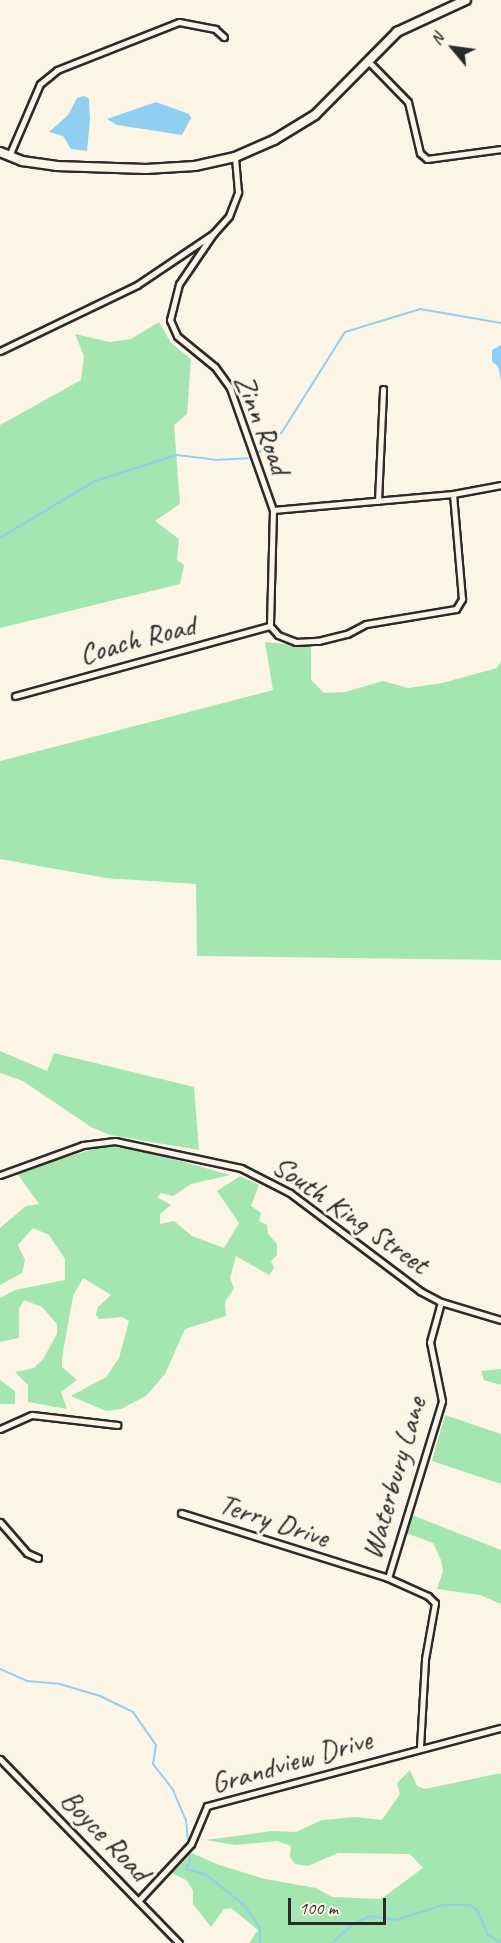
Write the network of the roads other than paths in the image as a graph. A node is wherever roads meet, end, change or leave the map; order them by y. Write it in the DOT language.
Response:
graph roads {
  1 [pos="466,0"];
  2 [pos="224,37"];
  3 [pos="368,62"];
  4 [pos="501,149"];
  5 [pos="4,154"];
  6 [pos="235,157"];
  7 [pos="213,234"];
  8 [pos="0,351"];
  9 [pos="383,389"];
  10 [pos="501,485"];
  11 [pos="453,494"];
  12 [pos="378,501"];
  13 [pos="273,510"];
  14 [pos="270,626"];
  15 [pos="15,696"];
  16 [pos="0,1175"];
  17 [pos="441,1302"];
  18 [pos="501,1320"];
  19 [pos="117,1425"];
  20 [pos="0,1430"];
  21 [pos="181,1513"];
  22 [pos="0,1522"];
  23 [pos="38,1558"];
  24 [pos="388,1578"];
  25 [pos="501,1728"];
  26 [pos="420,1747"];
  27 [pos="0,1759"];
  28 [pos="5,1764"];
  29 [pos="0,1771"];
  30 [pos="138,1901"];
  31 [pos="179,1943"];
  1 -- 3 [label="main road"];
  2 -- 5 [label="street"];
  3 -- 4 [label="street"];
  3 -- 6 [label="main road"];
  5 -- 6 [label="main road"];
  6 -- 7 [label="street, Zinn Road"];
  7 -- 8 [label="street"];
  7 -- 13 [label="street, Zinn Road"];
  9 -- 12 [label="street"];
  10 -- 11 [label="street"];
  11 -- 12 [label="street"];
  11 -- 14 [label="street"];
  12 -- 13 [label="street"];
  13 -- 14 [label="street, Zinn Road"];
  14 -- 15 [label="street, Coach Road"];
  16 -- 17 [label="street, South King Street"];
  17 -- 18 [label="street, South King Street"];
  17 -- 24 [label="street, Waterbury Lane"];
  19 -- 20 [label="street"];
  21 -- 24 [label="street, Terry Drive"];
  22 -- 23 [label="street"];
  24 -- 26 [label="street, Waterbury Lane"];
  25 -- 26 [label="street, Grandview Drive"];
  26 -- 30 [label="street, Grandview Drive"];
  27 -- 28 [label="street, Boyce Road"];
  28 -- 29 [label="street"];
  28 -- 30 [label="street, Boyce Road"];
  30 -- 31 [label="street, Boyce Road"];
}
